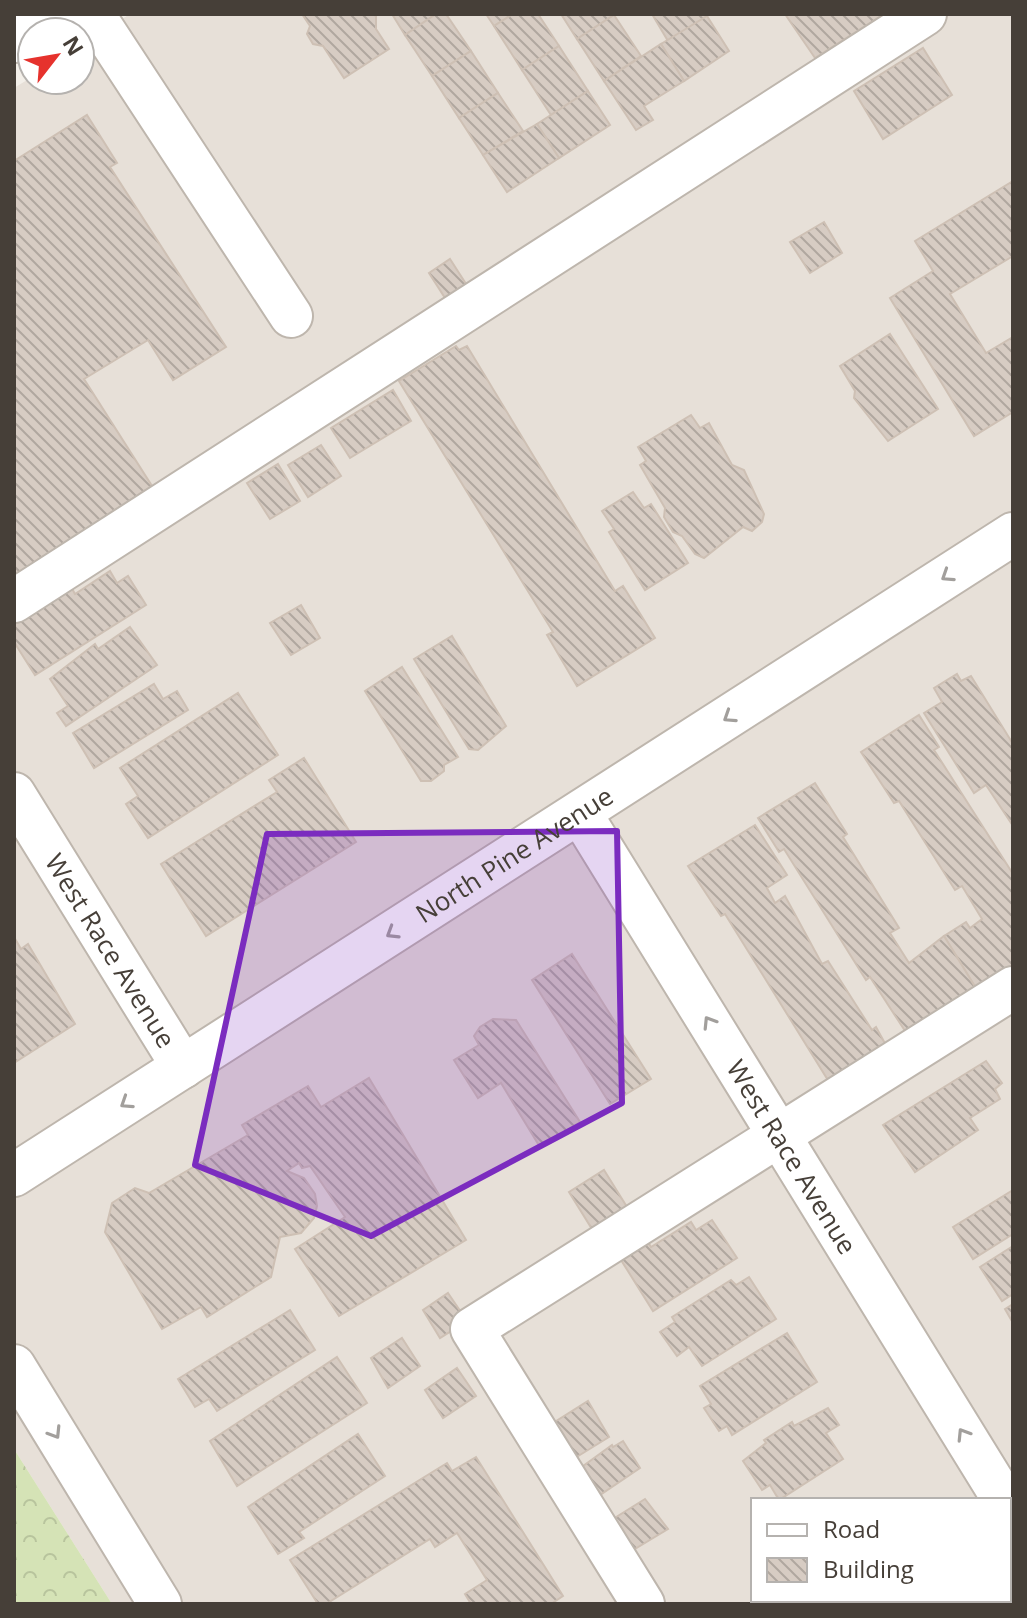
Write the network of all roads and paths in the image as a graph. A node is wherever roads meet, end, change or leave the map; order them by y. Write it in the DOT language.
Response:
graph roads {
  1 [pos="93,14"];
  2 [pos="925,14"];
  3 [pos="291,316"];
  4 [pos="1013,534"];
  5 [pos="14,601"];
  6 [pos="14,794"];
  7 [pos="580,813"];
  8 [pos="1013,988"];
  9 [pos="183,1067"];
  10 [pos="779,1135"];
  11 [pos="14,1175"];
  12 [pos="14,1366"];
  13 [pos="1003,1498"];
  14 [pos="160,1604"];
  15 [pos="643,1604"];
  1 -- 3 [label="street"];
  2 -- 5 [label="street"];
  4 -- 7 [label="street, North Pine Avenue, one-way"];
  6 -- 9 [label="street, West Race Avenue"];
  7 -- 9 [label="street, North Pine Avenue, one-way"];
  10 -- 7 [label="street, West Race Avenue, one-way"];
  8 -- 10 [label="street"];
  9 -- 11 [label="street, North Pine Avenue, one-way"];
  13 -- 10 [label="street, West Race Avenue, one-way"];
  10 -- 15 [label="street"];
  12 -- 14 [label="street, one-way"];
}
